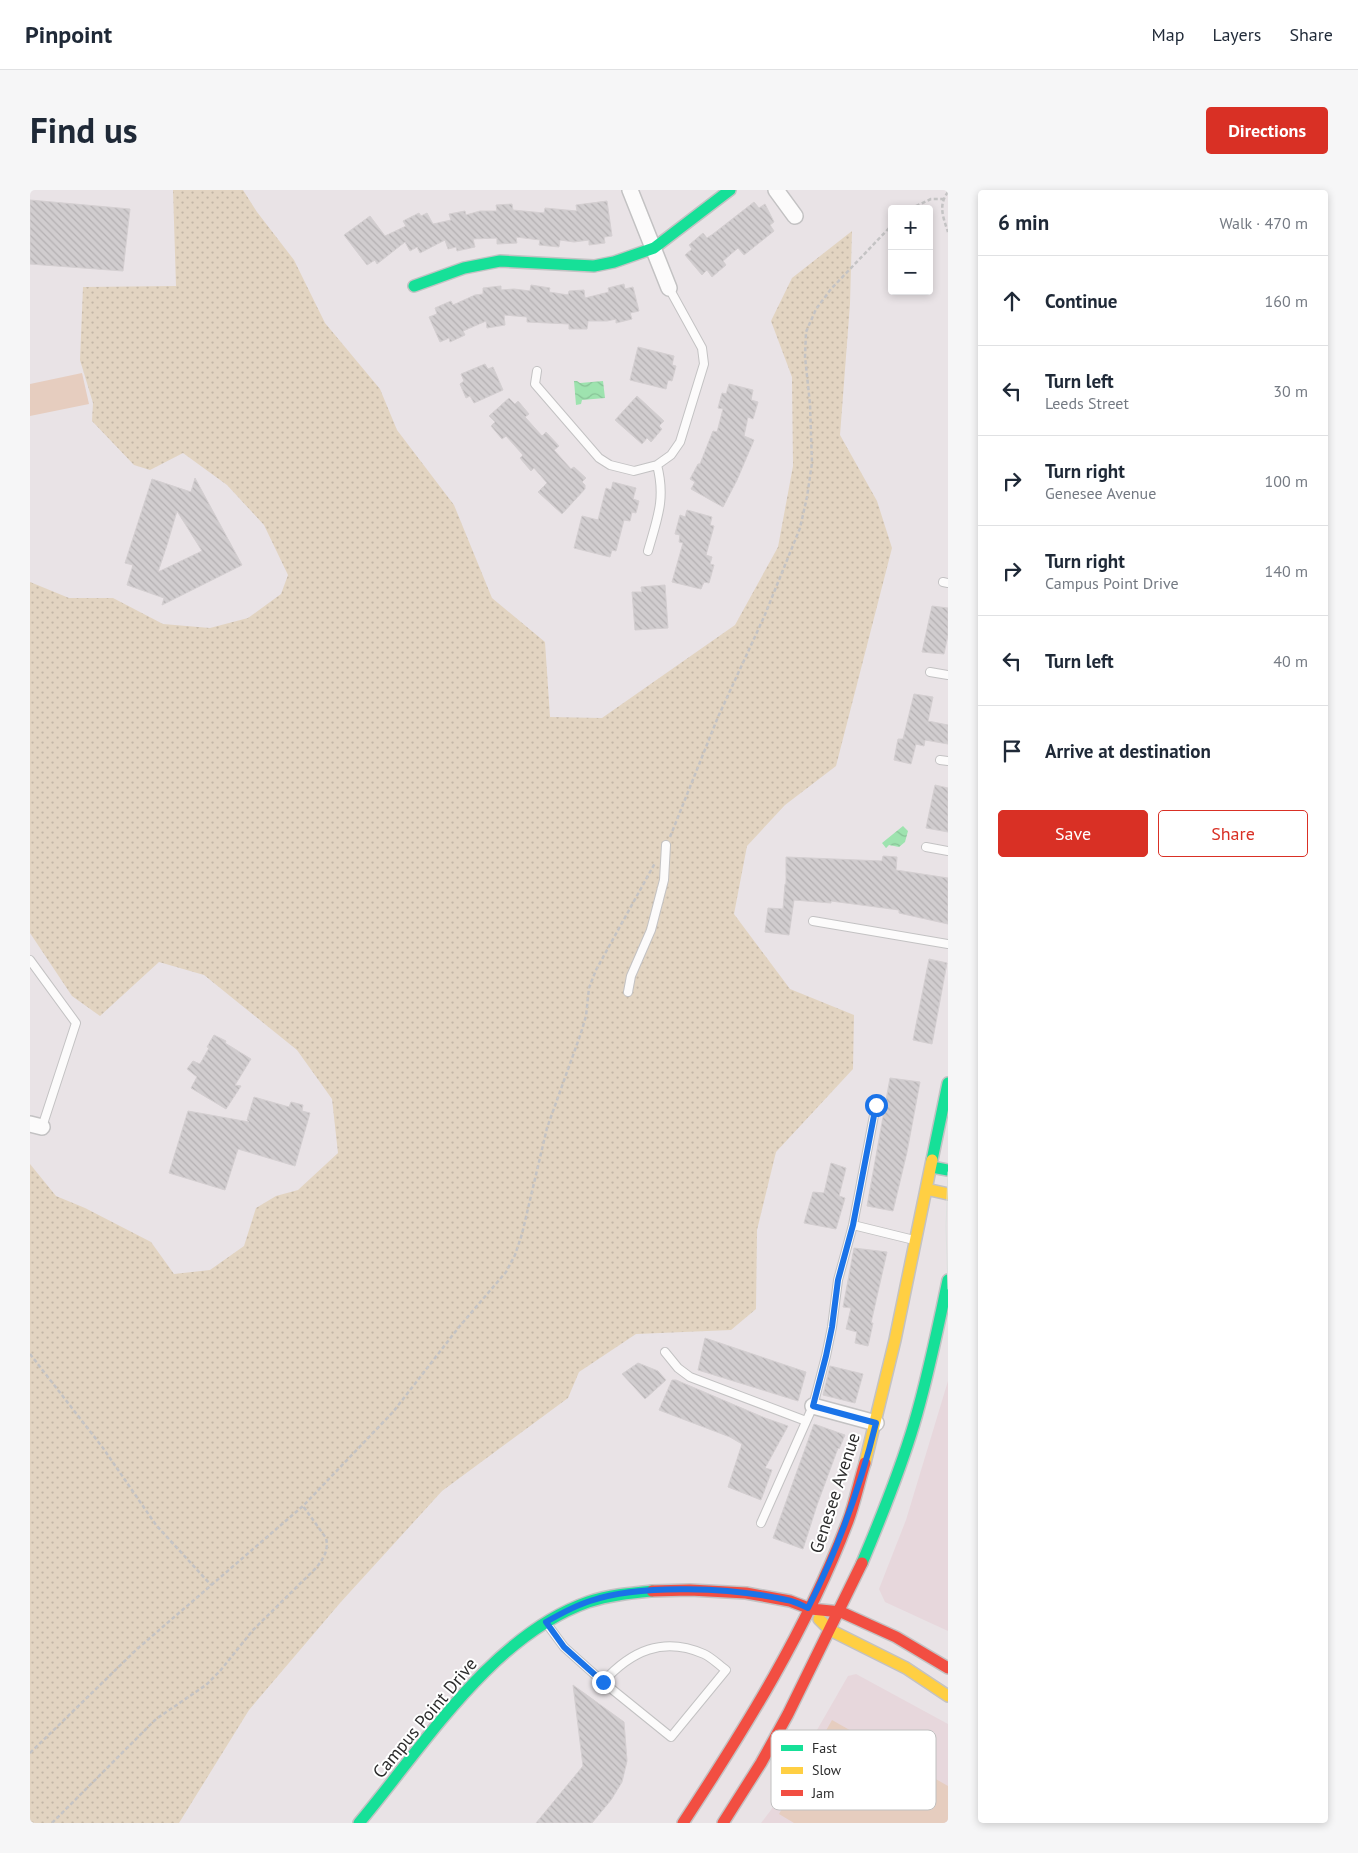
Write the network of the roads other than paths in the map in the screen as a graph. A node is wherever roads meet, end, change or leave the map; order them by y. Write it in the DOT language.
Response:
graph roads {
  1 [pos="630,190"];
  2 [pos="730,190"];
  3 [pos="776,190"];
  4 [pos="794,216"];
  5 [pos="654,248"];
  6 [pos="414,286"];
  7 [pos="669,288"];
  8 [pos="537,371"];
  9 [pos="657,465"];
  10 [pos="648,551"];
  11 [pos="930,672"];
  12 [pos="948,676"];
  13 [pos="666,845"];
  14 [pos="926,847"];
  15 [pos="948,851"];
  16 [pos="814,921"];
  17 [pos="948,944"];
  18 [pos="30,960"];
  19 [pos="628,992"];
  20 [pos="948,1083"];
  21 [pos="876,1105"];
  22 [pos="36,1126"];
  23 [pos="932,1167"];
  24 [pos="948,1170"];
  25 [pos="926,1189"];
  26 [pos="948,1194"];
  27 [pos="853,1225"];
  28 [pos="916,1240"];
  29 [pos="948,1280"];
  30 [pos="665,1352"];
  31 [pos="813,1406"];
  32 [pos="806,1421"];
  33 [pos="876,1423"];
  34 [pos="761,1523"];
  35 [pos="808,1608"];
  36 [pos="839,1612"];
  37 [pos="546,1622"];
  38 [pos="830,1630"];
  39 [pos="948,1668"];
  40 [pos="603,1682"];
  41 [pos="948,1696"];
  42 [pos="779,1730"];
  43 [pos="771,1745"];
  44 [pos="359,1823"];
  45 [pos="683,1823"];
  46 [pos="723,1823"];
  1 -- 5 [label="street"];
  2 -- 5 [label="main road"];
  3 -- 4 [label="street"];
  5 -- 6 [label="main road"];
  5 -- 7 [label="street"];
  7 -- 9 [label="lane"];
  8 -- 9 [label="lane"];
  9 -- 10 [label="lane"];
  11 -- 12 [label="lane"];
  13 -- 19 [label="lane"];
  14 -- 15 [label="lane"];
  16 -- 17 [label="lane"];
  18 -- 22 [label="lane"];
  20 -- 23 [label="main road, Genesee Avenue"];
  21 -- 27 [label="lane"];
  23 -- 24 [label="main road"];
  23 -- 25 [label="main road, Genesee Avenue"];
  25 -- 26 [label="main road"];
  25 -- 28 [label="main road, Genesee Avenue"];
  27 -- 28 [label="lane"];
  27 -- 31 [label="lane"];
  28 -- 33 [label="main road, Genesee Avenue"];
  29 -- 36 [label="main road"];
  30 -- 32 [label="lane"];
  31 -- 32 [label="lane"];
  31 -- 33 [label="street"];
  32 -- 34 [label="lane"];
  33 -- 35 [label="main road, Genesee Avenue"];
  35 -- 36 [label="main road, Campus Point Drive"];
  35 -- 37 [label="main road, Campus Point Drive"];
  35 -- 38 [label="main road, Campus Point Drive"];
  35 -- 45 [label="main road, Genesee Avenue"];
  36 -- 38 [label="main road"];
  36 -- 39 [label="main road, Campus Point Drive"];
  37 -- 40 [label="lane"];
  37 -- 44 [label="main road, Campus Point Drive"];
  38 -- 41 [label="main road, Campus Point Drive"];
  38 -- 42 [label="main road"];
  40 -- 40 [label="lane"];
  43 -- 46 [label="main road"];
}
